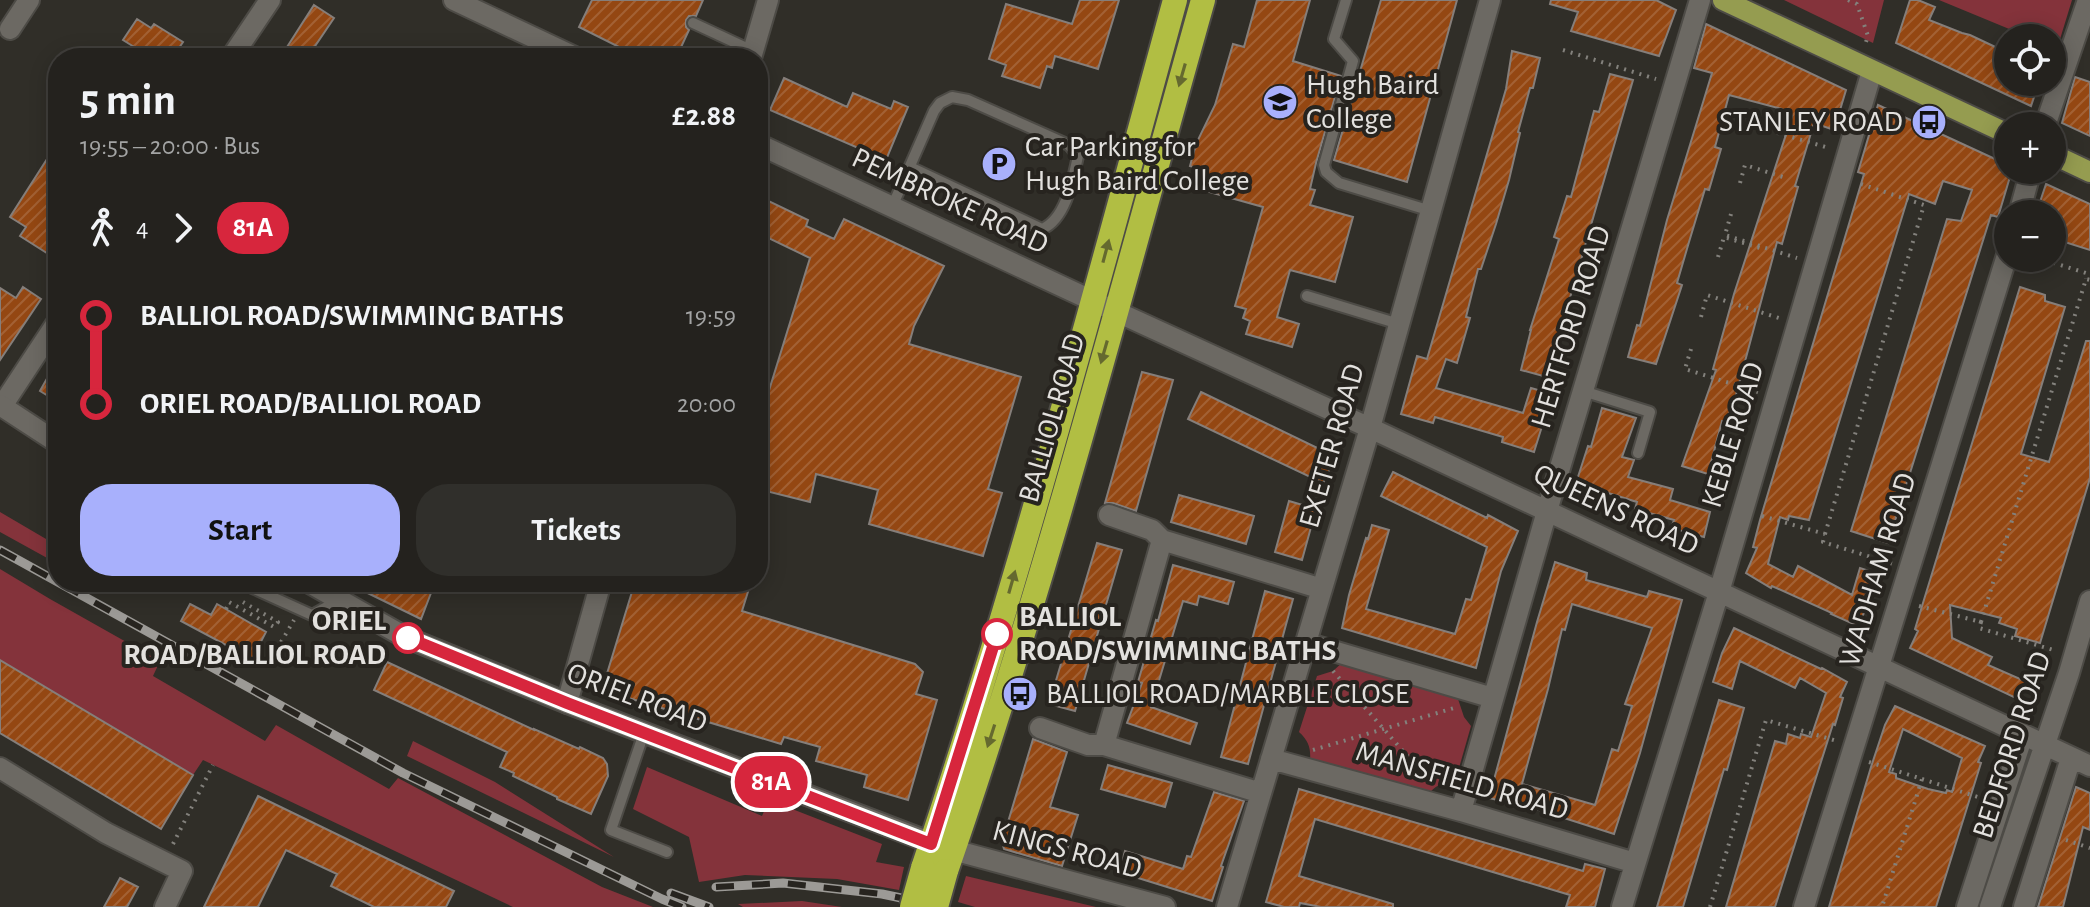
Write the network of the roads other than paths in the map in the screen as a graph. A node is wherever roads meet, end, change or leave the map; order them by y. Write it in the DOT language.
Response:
graph roads {
  1 [pos="29,0"];
  2 [pos="270,0"];
  3 [pos="454,0"];
  4 [pos="768,0"];
  5 [pos="1175,0"];
  6 [pos="1203,0"];
  7 [pos="1346,0"];
  8 [pos="1490,0"];
  9 [pos="1700,0"];
  10 [pos="1723,0"];
  11 [pos="2088,4"];
  12 [pos="693,23"];
  13 [pos="10,29"];
  14 [pos="238,48"];
  15 [pos="556,48"];
  16 [pos="739,48"];
  17 [pos="754,48"];
  18 [pos="1865,68"];
  19 [pos="2050,112"];
  20 [pos="1994,128"];
  21 [pos="768,149"];
  22 [pos="2066,161"];
  23 [pos="910,167"];
  24 [pos="2090,172"];
  25 [pos="892,207"];
  26 [pos="1431,211"];
  27 [pos="2002,272"];
  28 [pos="1307,296"];
  29 [pos="1093,301"];
  30 [pos="1116,311"];
  31 [pos="1399,324"];
  32 [pos="48,336"];
  33 [pos="1583,391"];
  34 [pos="1,405"];
  35 [pos="1370,428"];
  36 [pos="48,436"];
  37 [pos="1638,453"];
  38 [pos="1547,511"];
  39 [pos="1109,515"];
  40 [pos="1162,540"];
  41 [pos="1322,589"];
  42 [pos="262,592"];
  43 [pos="325,592"];
  44 [pos="598,592"];
  45 [pos="1719,592"];
  46 [pos="339,600"];
  47 [pos="2090,601"];
  48 [pos="1306,643"];
  49 [pos="1879,667"];
  50 [pos="1493,698"];
  51 [pos="567,703"];
  52 [pos="1040,728"];
  53 [pos="644,733"];
  54 [pos="2023,735"];
  55 [pos="1104,745"];
  56 [pos="2044,745"];
  57 [pos="1271,759"];
  58 [pos="2081,762"];
  59 [pos="0,768"];
  60 [pos="1261,793"];
  61 [pos="1461,811"];
  62 [pos="667,852"];
  63 [pos="938,858"];
  64 [pos="1635,863"];
  65 [pos="165,907"];
  66 [pos="912,907"];
  67 [pos="936,907"];
  68 [pos="1165,907"];
  69 [pos="1227,907"];
  70 [pos="1622,907"];
  71 [pos="1804,907"];
  72 [pos="1967,907"];
  73 [pos="1990,907"];
  74 [pos="2024,907"];
  1 -- 13 [label="street"];
  2 -- 14 [label="street"];
  3 -- 15 [label="street"];
  4 -- 17 [label="street"];
  29 -- 5 [label="highway, BALLIOL ROAD, one-way"];
  6 -- 30 [label="highway, BALLIOL ROAD, one-way"];
  7 -- 26 [label="lane"];
  8 -- 26 [label="street, EXETER ROAD"];
  9 -- 33 [label="street, HERTFORD ROAD"];
  10 -- 18 [label="main road"];
  11 -- 19 [label="street"];
  12 -- 16 [label="lane"];
  18 -- 20 [label="main road"];
  18 -- 45 [label="street, KEBLE ROAD"];
  21 -- 25 [label="street, PEMBROKE ROAD"];
  22 -- 24 [label="main road"];
  23 -- 23 [label="lane"];
  23 -- 25 [label="lane"];
  25 -- 29 [label="street, PEMBROKE ROAD"];
  26 -- 31 [label="street, EXETER ROAD"];
  27 -- 49 [label="street, WADHAM ROAD"];
  28 -- 31 [label="lane"];
  29 -- 30 [label="street, PEMBROKE ROAD"];
  63 -- 29 [label="highway, BALLIOL ROAD, one-way"];
  30 -- 35 [label="street, QUEENS ROAD"];
  30 -- 63 [label="highway, BALLIOL ROAD, one-way"];
  31 -- 35 [label="street, EXETER ROAD"];
  32 -- 34 [label="street"];
  33 -- 37 [label="lane"];
  33 -- 38 [label="street, HERTFORD ROAD"];
  34 -- 36 [label="street"];
  35 -- 38 [label="street, QUEENS ROAD"];
  35 -- 41 [label="street, EXETER ROAD"];
  38 -- 45 [label="street, QUEENS ROAD"];
  38 -- 50 [label="street, HERTFORD ROAD"];
  39 -- 40 [label="street"];
  40 -- 41 [label="street"];
  40 -- 55 [label="street"];
  41 -- 48 [label="street, EXETER ROAD"];
  42 -- 46 [label="lane"];
  43 -- 46 [label="street, ORIEL ROAD"];
  44 -- 51 [label="street"];
  45 -- 49 [label="street, QUEENS ROAD"];
  45 -- 64 [label="street, KEBLE ROAD"];
  46 -- 51 [label="street, ORIEL ROAD"];
  47 -- 56 [label="street, BEDFORD ROAD"];
  48 -- 50 [label="street"];
  48 -- 57 [label="street, EXETER ROAD"];
  49 -- 54 [label="street, QUEENS ROAD"];
  49 -- 71 [label="street, WADHAM ROAD"];
  50 -- 61 [label="street, HERTFORD ROAD"];
  51 -- 53 [label="street, ORIEL ROAD"];
  52 -- 55 [label="street"];
  53 -- 62 [label="lane"];
  53 -- 63 [label="street, ORIEL ROAD"];
  54 -- 56 [label="street, QUEENS ROAD"];
  54 -- 72 [label="street, BEDFORD ROAD"];
  55 -- 60 [label="street"];
  56 -- 58 [label="street, QUEENS ROAD"];
  56 -- 73 [label="street, BEDFORD ROAD"];
  57 -- 60 [label="street, EXETER ROAD"];
  57 -- 61 [label="street, MANSFIELD ROAD"];
  58 -- 74 [label="street, BEDFORD ROAD"];
  59 -- 65 [label="street"];
  60 -- 69 [label="street, EXETER ROAD"];
  61 -- 64 [label="street, MANSFIELD ROAD"];
  63 -- 66 [label="highway, bridge"];
  63 -- 67 [label="highway, bridge"];
  63 -- 68 [label="street, KINGS ROAD"];
  64 -- 70 [label="street, KEBLE ROAD"];
}
